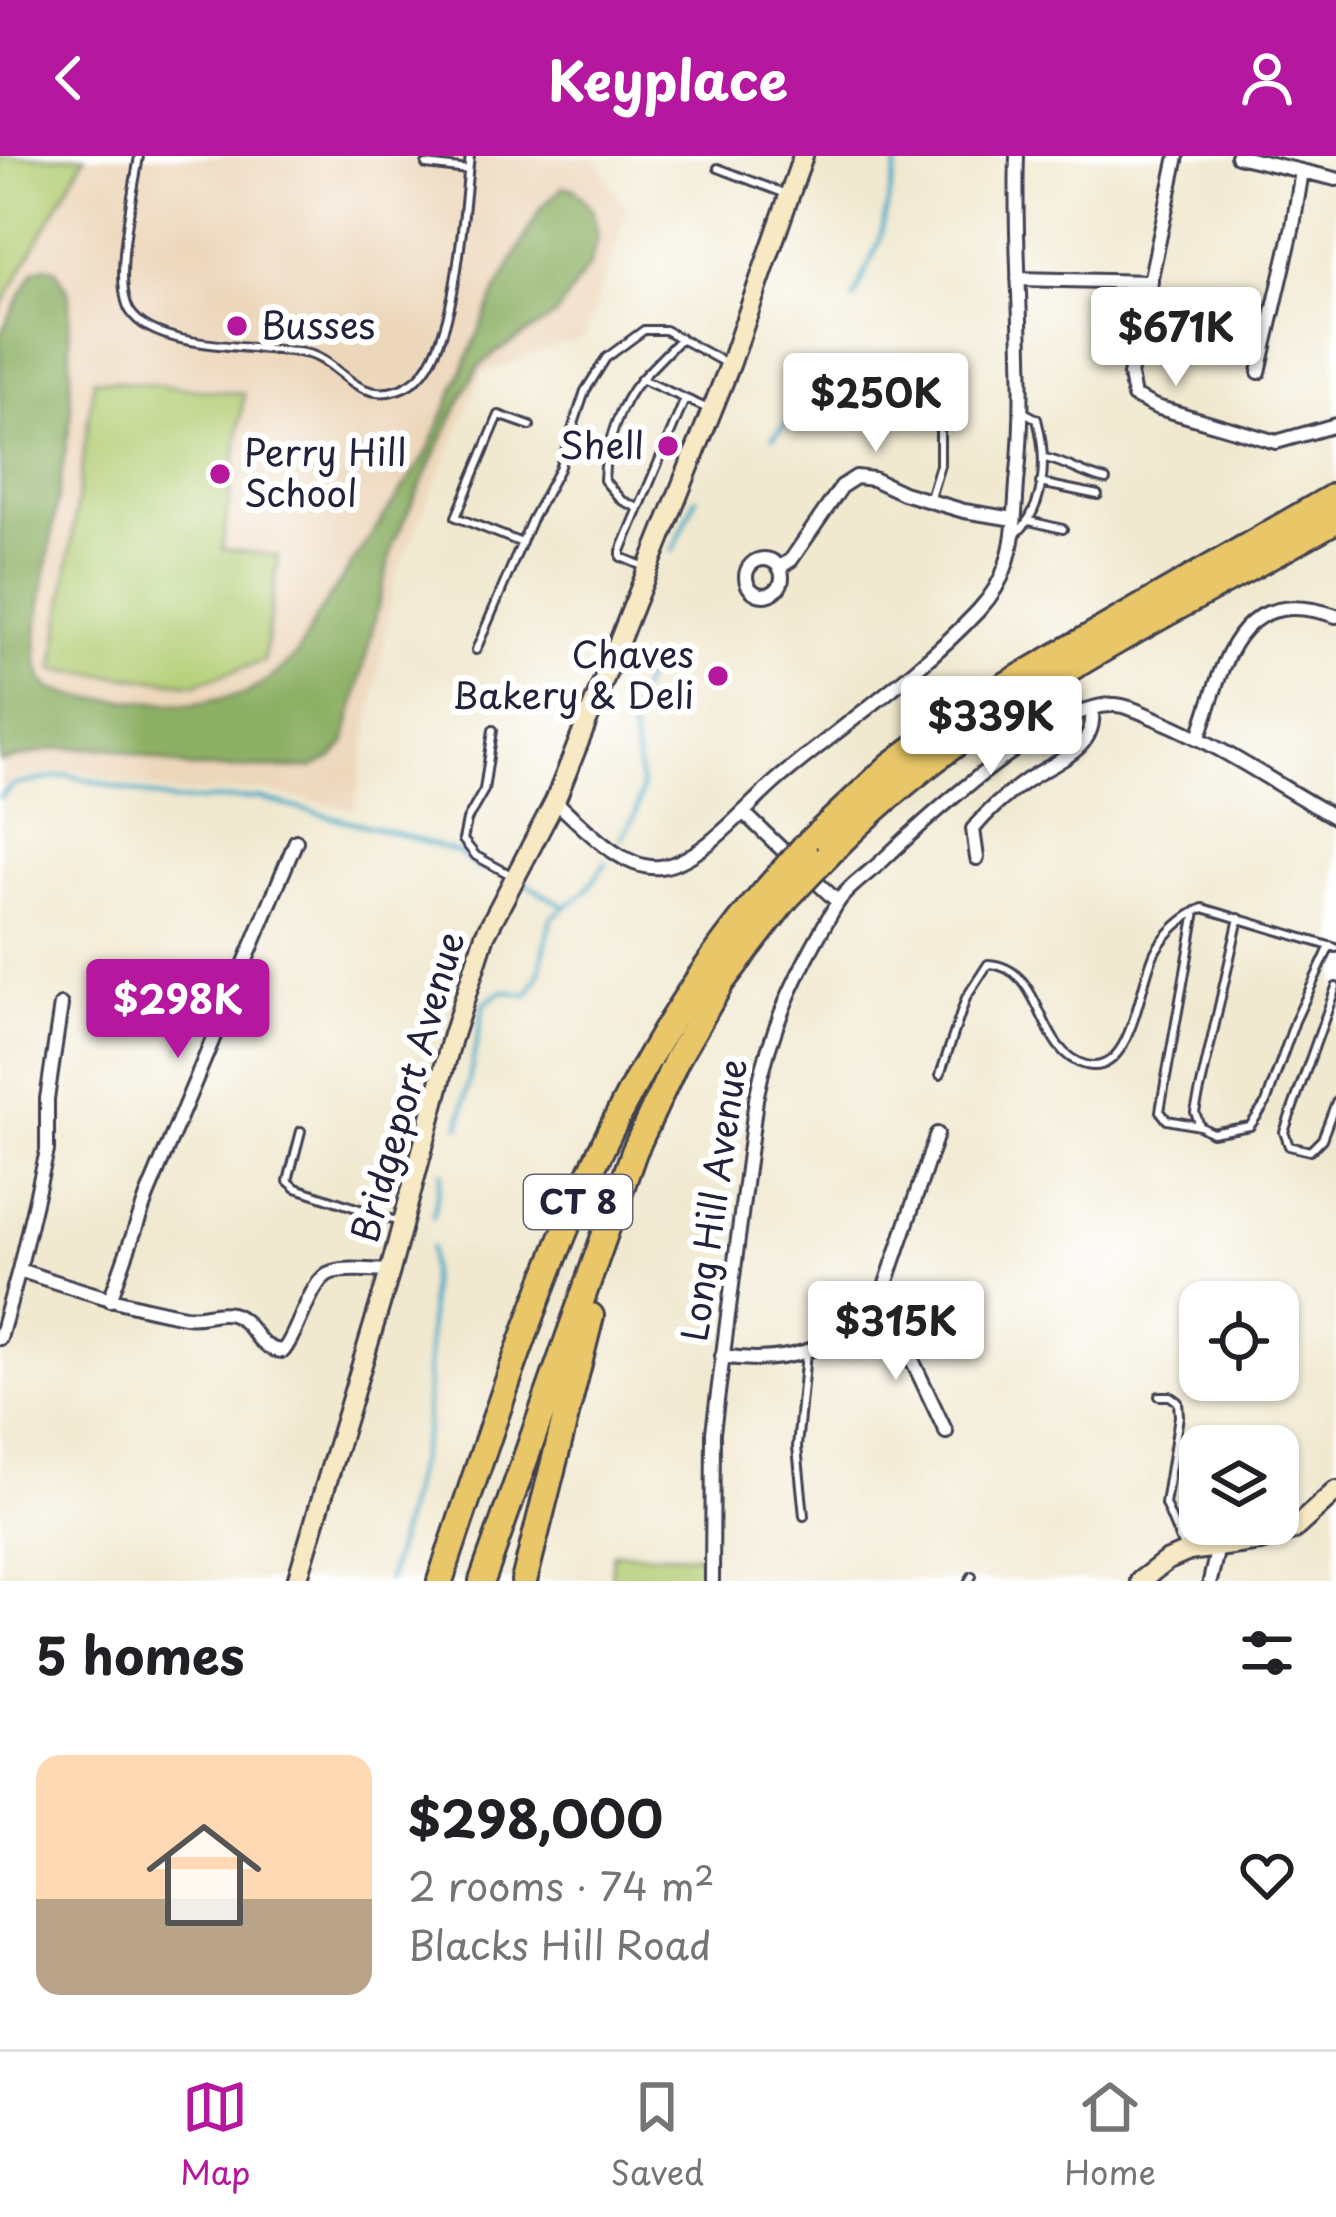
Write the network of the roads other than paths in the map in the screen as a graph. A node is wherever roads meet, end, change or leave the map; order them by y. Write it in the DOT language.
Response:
graph roads {
  1 [pos="139,156"];
  2 [pos="470,156"];
  3 [pos="803,156"];
  4 [pos="1017,156"];
  5 [pos="1029,156"];
  6 [pos="1177,156"];
  7 [pos="1237,156"];
  8 [pos="426,165"];
  9 [pos="718,168"];
  10 [pos="468,170"];
  11 [pos="1301,171"];
  12 [pos="1336,178"];
  13 [pos="1016,189"];
  14 [pos="789,195"];
  15 [pos="1018,279"];
  16 [pos="1151,282"];
  17 [pos="681,338"];
  18 [pos="730,365"];
  19 [pos="1259,372"];
  20 [pos="641,380"];
  21 [pos="685,399"];
  22 [pos="712,411"];
  23 [pos="1024,412"];
  24 [pos="850,413"];
  25 [pos="1336,424"];
  26 [pos="530,426"];
  27 [pos="1045,458"];
  28 [pos="1106,480"];
  29 [pos="1040,483"];
  30 [pos="1098,495"];
  31 [pos="1336,495"];
  32 [pos="929,501"];
  33 [pos="638,508"];
  34 [pos="1014,519"];
  35 [pos="1029,520"];
  36 [pos="1336,520"];
  37 [pos="1063,529"];
  38 [pos="1012,537"];
  39 [pos="522,543"];
  40 [pos="780,567"];
  41 [pos="648,568"];
  42 [pos="1336,616"];
  43 [pos="476,650"];
  44 [pos="1092,710"];
  45 [pos="493,730"];
  46 [pos="1199,736"];
  47 [pos="555,801"];
  48 [pos="743,812"];
  49 [pos="1335,816"];
  50 [pos="296,841"];
  51 [pos="815,852"];
  52 [pos="977,858"];
  53 [pos="514,877"];
  54 [pos="776,894"];
  55 [pos="838,902"];
  56 [pos="1196,911"];
  57 [pos="1239,919"];
  58 [pos="1333,947"];
  59 [pos="1336,987"];
  60 [pos="61,1005"];
  61 [pos="940,1075"];
  62 [pos="1336,1102"];
  63 [pos="1200,1126"];
  64 [pos="301,1131"];
  65 [pos="937,1134"];
  66 [pos="634,1152"];
  67 [pos="402,1223"];
  68 [pos="19,1270"];
  69 [pos="390,1271"];
  70 [pos="110,1300"];
  71 [pos="881,1311"];
  72 [pos="0,1338"];
  73 [pos="806,1353"];
  74 [pos="722,1356"];
  75 [pos="1159,1396"];
  76 [pos="946,1432"];
  77 [pos="1336,1491"];
  78 [pos="804,1516"];
  79 [pos="1219,1547"];
  80 [pos="1185,1553"];
  81 [pos="297,1581"];
  82 [pos="440,1581"];
  83 [pos="482,1581"];
  84 [pos="524,1581"];
  85 [pos="712,1581"];
  86 [pos="1140,1581"];
  87 [pos="1210,1581"];
  1 -- 10 [label="lane"];
  2 -- 10 [label="lane"];
  3 -- 14 [label="main road, Bridgeport Avenue"];
  4 -- 13 [label="street"];
  5 -- 13 [label="street"];
  6 -- 16 [label="street"];
  7 -- 11 [label="street"];
  8 -- 10 [label="lane"];
  9 -- 14 [label="lane"];
  11 -- 12 [label="street"];
  11 -- 19 [label="street"];
  13 -- 15 [label="street"];
  14 -- 18 [label="main road, Bridgeport Avenue"];
  15 -- 16 [label="street"];
  15 -- 23 [label="street"];
  16 -- 25 [label="street"];
  17 -- 18 [label="lane"];
  17 -- 20 [label="lane"];
  17 -- 39 [label="lane"];
  18 -- 22 [label="main road, Bridgeport Avenue"];
  20 -- 21 [label="lane"];
  20 -- 33 [label="lane"];
  21 -- 22 [label="lane"];
  21 -- 33 [label="lane"];
  22 -- 41 [label="main road, Bridgeport Avenue"];
  23 -- 27 [label="lane"];
  23 -- 34 [label="street"];
  24 -- 32 [label="lane"];
  26 -- 39 [label="lane"];
  27 -- 28 [label="lane"];
  27 -- 29 [label="lane"];
  29 -- 30 [label="lane"];
  29 -- 35 [label="lane"];
  31 -- 51 [label="highway, CT 8"];
  32 -- 34 [label="street"];
  32 -- 40 [label="street"];
  33 -- 41 [label="lane"];
  34 -- 38 [label="street"];
  35 -- 37 [label="lane"];
  35 -- 38 [label="lane"];
  36 -- 51 [label="highway, CT 8"];
  38 -- 48 [label="street"];
  39 -- 43 [label="lane"];
  41 -- 47 [label="main road, Bridgeport Avenue"];
  42 -- 46 [label="street"];
  44 -- 46 [label="street"];
  44 -- 52 [label="street"];
  44 -- 55 [label="street, Long Hill Avenue"];
  45 -- 53 [label="lane"];
  46 -- 49 [label="street"];
  47 -- 48 [label="street"];
  47 -- 53 [label="main road, Bridgeport Avenue"];
  48 -- 55 [label="street"];
  50 -- 70 [label="street"];
  51 -- 54 [label="highway, CT 8, bridge"];
  53 -- 67 [label="main road, Bridgeport Avenue"];
  54 -- 66 [label="highway, CT 8"];
  54 -- 82 [label="highway, CT 8"];
  55 -- 74 [label="street, Long Hill Avenue"];
  56 -- 57 [label="lane"];
  56 -- 61 [label="lane"];
  56 -- 63 [label="lane"];
  57 -- 58 [label="lane"];
  57 -- 63 [label="lane"];
  58 -- 63 [label="lane"];
  59 -- 62 [label="lane"];
  60 -- 68 [label="street"];
  64 -- 67 [label="lane"];
  65 -- 71 [label="street"];
  66 -- 83 [label="highway, CT 8"];
  66 -- 84 [label="highway"];
  67 -- 69 [label="main road, Bridgeport Avenue"];
  68 -- 70 [label="street"];
  68 -- 72 [label="street"];
  69 -- 70 [label="street"];
  69 -- 81 [label="main road, Bridgeport Avenue"];
  71 -- 73 [label="street"];
  71 -- 76 [label="street"];
  73 -- 74 [label="street"];
  73 -- 78 [label="lane"];
  74 -- 85 [label="street, Long Hill Avenue"];
  75 -- 80 [label="lane"];
  77 -- 79 [label="main road"];
  79 -- 80 [label="main road"];
  79 -- 87 [label="street"];
  80 -- 86 [label="main road"];
}
